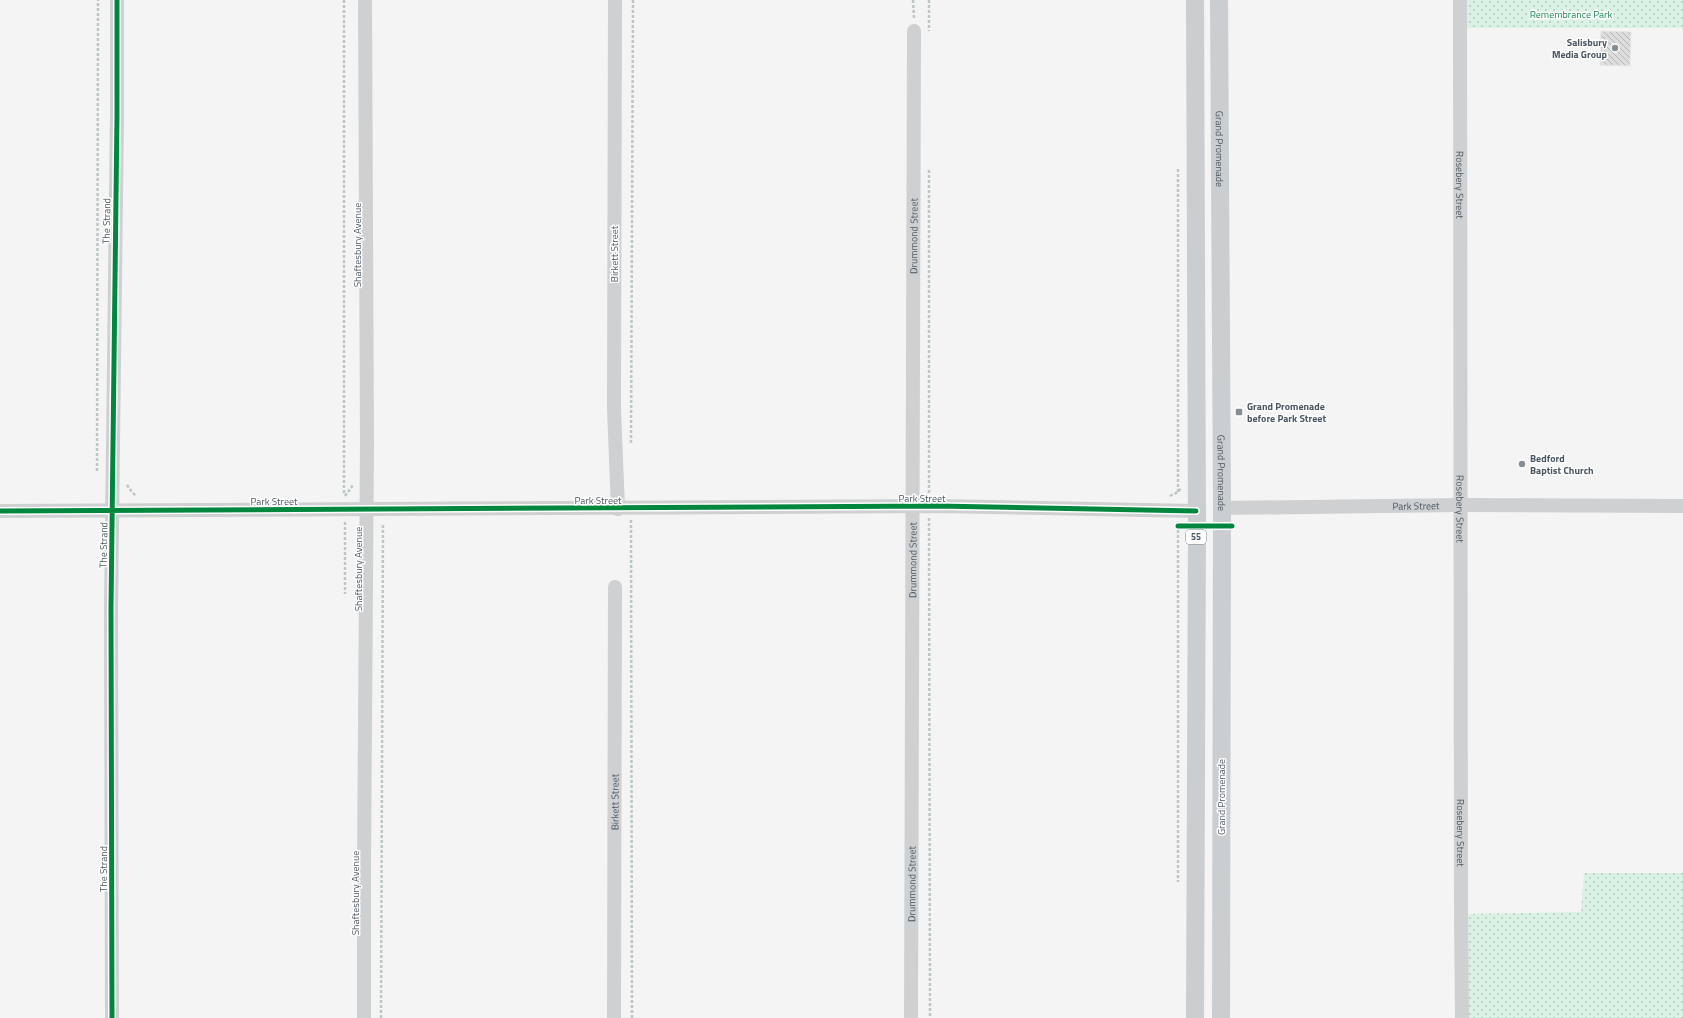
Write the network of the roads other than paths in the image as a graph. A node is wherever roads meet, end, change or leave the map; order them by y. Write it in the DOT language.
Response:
graph roads {
  1 [pos="117,0"];
  2 [pos="365,0"];
  3 [pos="616,0"];
  4 [pos="1195,0"];
  5 [pos="1219,0"];
  6 [pos="1460,0"];
  7 [pos="914,31"];
  8 [pos="1460,505"];
  9 [pos="1683,506"];
  10 [pos="912,507"];
  11 [pos="1222,508"];
  12 [pos="618,509"];
  13 [pos="112,510"];
  14 [pos="0,511"];
  15 [pos="367,514"];
  16 [pos="1196,519"];
  17 [pos="615,587"];
  18 [pos="112,1018"];
  19 [pos="364,1018"];
  20 [pos="614,1018"];
  21 [pos="911,1018"];
  22 [pos="1195,1018"];
  23 [pos="1221,1018"];
  24 [pos="1462,1018"];
  1 -- 13 [label="street, The Strand"];
  2 -- 15 [label="street, Shaftesbury Avenue"];
  3 -- 12 [label="street, Birkett Street"];
  4 -- 16 [label="main road, 55"];
  5 -- 11 [label="main road, Grand Promenade"];
  6 -- 8 [label="street, Rosebery Street"];
  7 -- 10 [label="street, Drummond Street"];
  8 -- 9 [label="street, Park Street"];
  8 -- 11 [label="street, Park Street"];
  8 -- 24 [label="street, Rosebery Street"];
  10 -- 12 [label="street, Park Street"];
  10 -- 16 [label="street, Park Street"];
  10 -- 21 [label="street, Drummond Street"];
  11 -- 23 [label="main road, Grand Promenade"];
  12 -- 15 [label="street, Park Street"];
  13 -- 14 [label="street, Park Street"];
  13 -- 15 [label="street, Park Street"];
  13 -- 18 [label="street, The Strand"];
  15 -- 19 [label="street, Shaftesbury Avenue"];
  16 -- 22 [label="main road, 55"];
  17 -- 20 [label="street, Birkett Street"];
}
